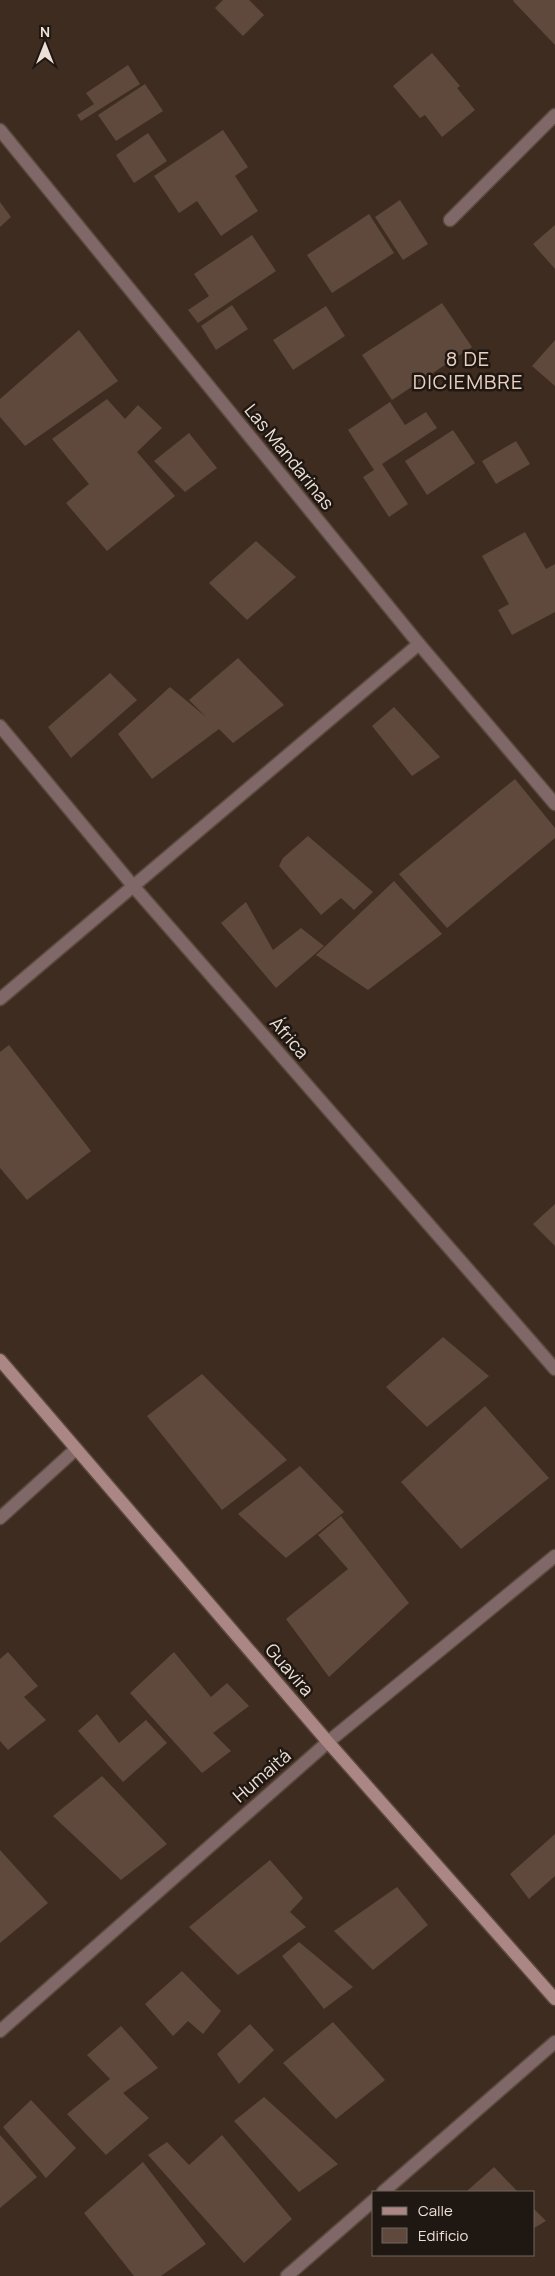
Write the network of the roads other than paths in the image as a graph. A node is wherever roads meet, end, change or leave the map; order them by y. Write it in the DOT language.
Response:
graph roads {
  1 [pos="555,116"];
  2 [pos="0,130"];
  3 [pos="450,220"];
  4 [pos="419,644"];
  5 [pos="0,726"];
  6 [pos="555,804"];
  7 [pos="134,887"];
  8 [pos="0,999"];
  9 [pos="0,1360"];
  10 [pos="555,1369"];
  11 [pos="76,1449"];
  12 [pos="0,1518"];
  13 [pos="555,1556"];
  14 [pos="328,1742"];
  15 [pos="555,1999"];
  16 [pos="0,2030"];
  17 [pos="555,2042"];
  18 [pos="384,2191"];
  19 [pos="372,2202"];
  20 [pos="287,2276"];
  1 -- 3 [label="street"];
  2 -- 4 [label="street, Las Mandarinas"];
  4 -- 6 [label="street, Las Mandarinas"];
  4 -- 7 [label="street"];
  5 -- 7 [label="street, África"];
  7 -- 8 [label="street"];
  7 -- 10 [label="street, África"];
  9 -- 11 [label="street, Guavira"];
  11 -- 12 [label="street"];
  11 -- 14 [label="street, Guavira"];
  13 -- 14 [label="street, Humaitá"];
  14 -- 15 [label="street, Guavira"];
  14 -- 16 [label="street, Humaitá"];
  17 -- 18 [label="street"];
  19 -- 20 [label="street"];
}
